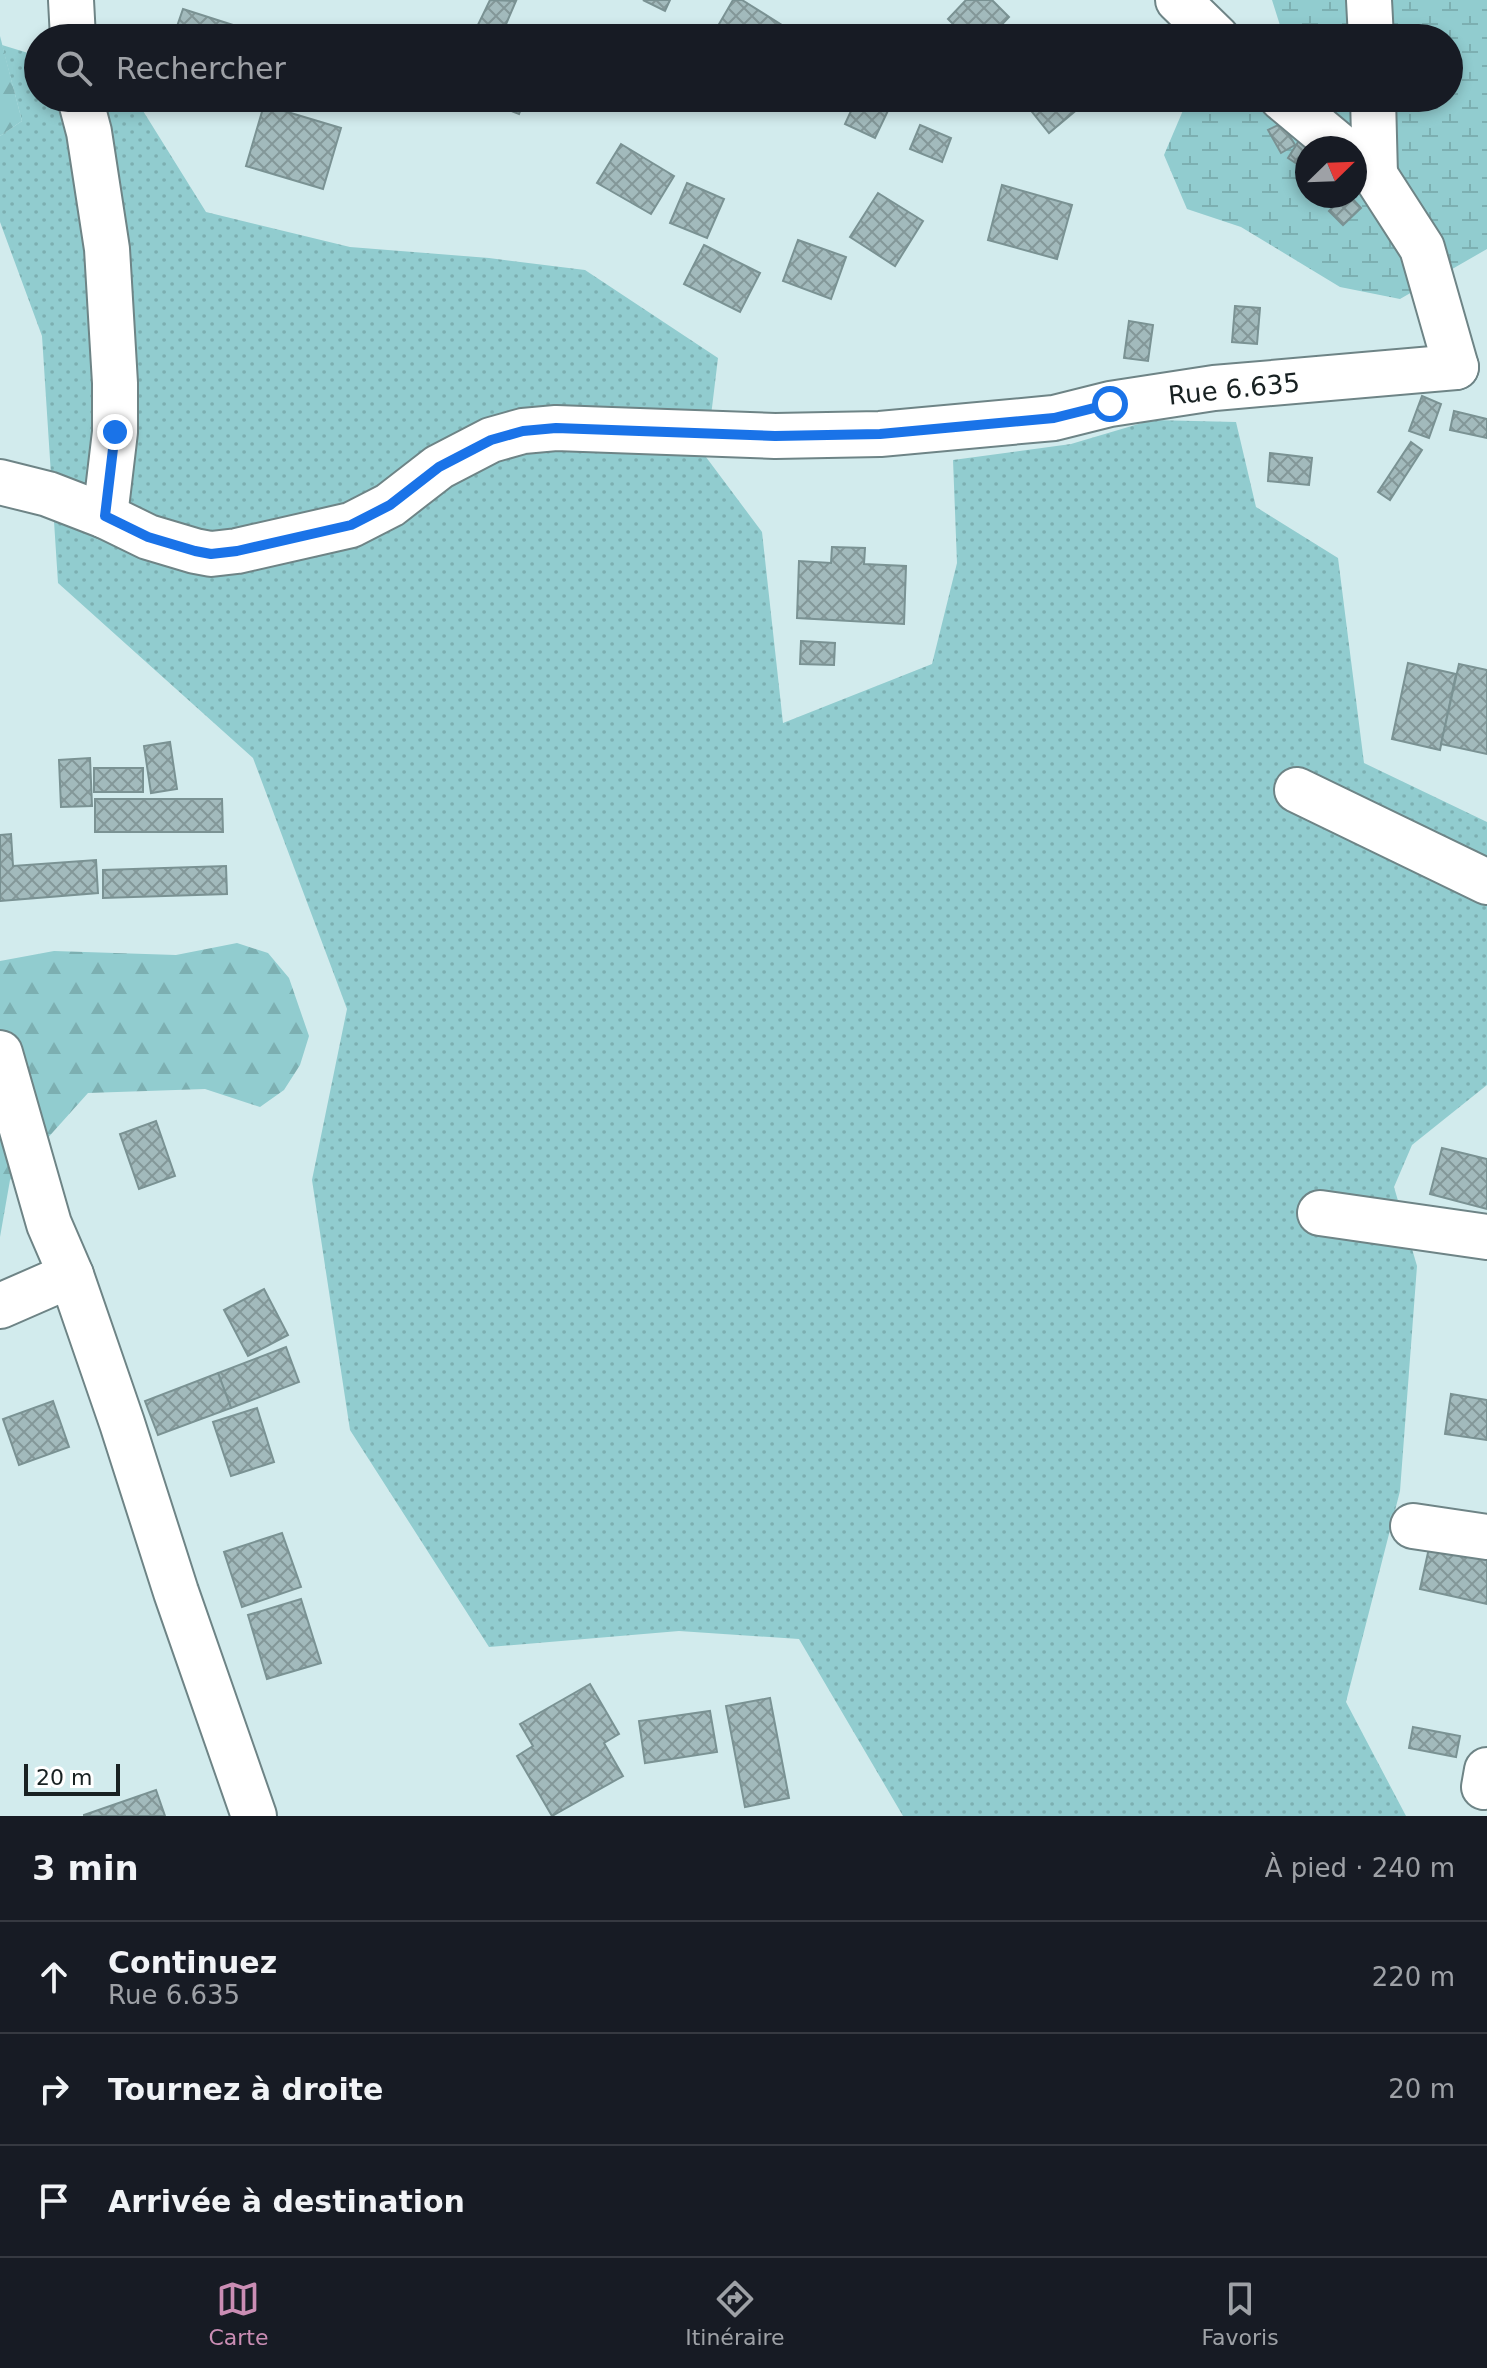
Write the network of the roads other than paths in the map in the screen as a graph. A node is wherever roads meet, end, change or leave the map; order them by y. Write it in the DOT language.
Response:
graph roads {
  1 [pos="71,0"];
  2 [pos="1178,0"];
  3 [pos="1369,0"];
  4 [pos="72,24"];
  5 [pos="1203,24"];
  6 [pos="1370,24"];
  7 [pos="84,112"];
  8 [pos="1299,112"];
  9 [pos="1371,112"];
  10 [pos="1328,136"];
  11 [pos="1367,150"];
  12 [pos="1367,170"];
  13 [pos="1471,374"];
  14 [pos="0,482"];
  15 [pos="105,516"];
  16 [pos="1297,790"];
  17 [pos="1487,882"];
  18 [pos="0,1053"];
  19 [pos="1320,1213"];
  20 [pos="1487,1237"];
  21 [pos="71,1275"];
  22 [pos="0,1306"];
  23 [pos="1413,1526"];
  24 [pos="1487,1537"];
  25 [pos="254,1816"];
  1 -- 4 [label="street"];
  2 -- 5 [label="street"];
  3 -- 6 [label="street"];
  7 -- 15 [label="street"];
  8 -- 10 [label="street"];
  9 -- 11 [label="street"];
  12 -- 13 [label="street"];
  13 -- 15 [label="street, Rue 6.635"];
  14 -- 15 [label="street, Rue 6.635"];
  16 -- 17 [label="street"];
  18 -- 21 [label="street"];
  19 -- 20 [label="street"];
  21 -- 22 [label="street"];
  21 -- 25 [label="street"];
  23 -- 24 [label="street"];
}
